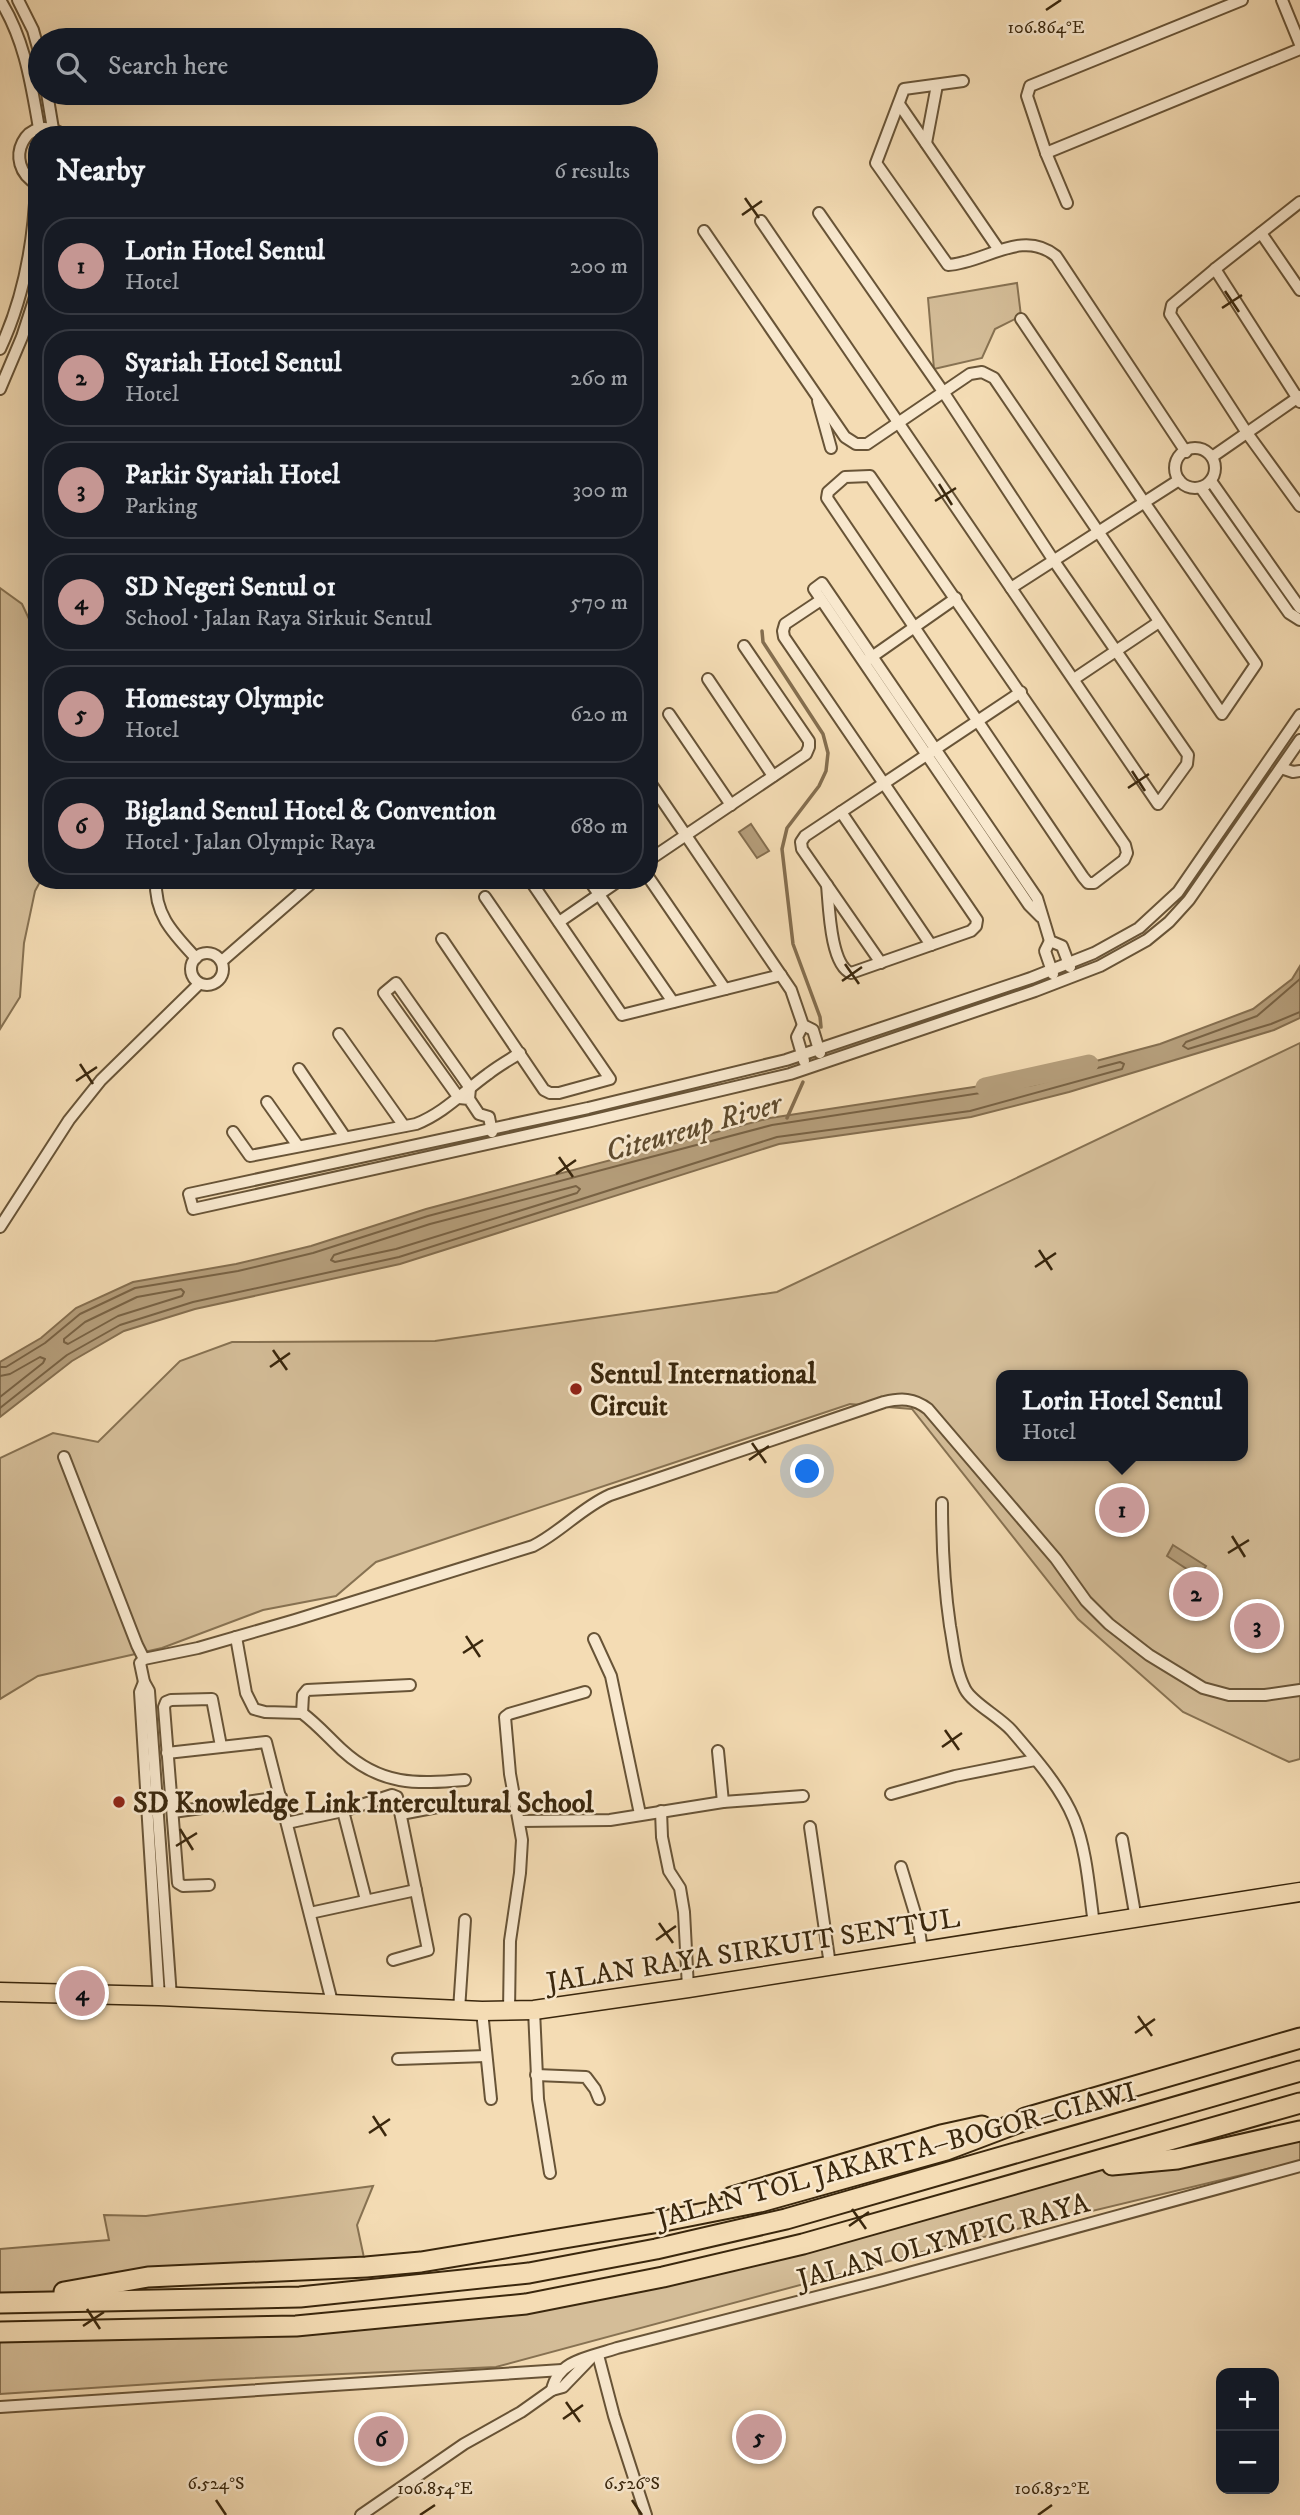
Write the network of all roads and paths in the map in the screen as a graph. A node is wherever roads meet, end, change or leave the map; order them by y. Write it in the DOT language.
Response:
graph roads {
  1 [pos="0,0"];
  2 [pos="18,0"];
  3 [pos="1242,0"];
  4 [pos="1282,0"];
  5 [pos="32,28"];
  6 [pos="1300,47"];
  7 [pos="28,69"];
  8 [pos="963,81"];
  9 [pos="936,85"];
  10 [pos="899,104"];
  11 [pos="35,105"];
  12 [pos="50,105"];
  13 [pos="39,126"];
  14 [pos="56,126"];
  15 [pos="28,135"];
  16 [pos="926,143"];
  17 [pos="1046,153"];
  18 [pos="28,178"];
  19 [pos="1300,202"];
  20 [pos="1067,203"];
  21 [pos="819,213"];
  22 [pos="761,221"];
  23 [pos="704,231"];
  24 [pos="1261,233"];
  25 [pos="999,250"];
  26 [pos="28,258"];
  27 [pos="1215,269"];
  28 [pos="1300,290"];
  29 [pos="1021,318"];
  30 [pos="28,319"];
  31 [pos="0,349"];
  32 [pos="0,389"];
  33 [pos="814,389"];
  34 [pos="944,393"];
  35 [pos="1299,398"];
  36 [pos="901,423"];
  37 [pos="1247,433"];
  38 [pos="831,449"];
  39 [pos="1186,452"];
  40 [pos="1212,457"];
  41 [pos="1179,480"];
  42 [pos="1211,481"];
  43 [pos="1201,488"];
  44 [pos="1143,502"];
  45 [pos="1300,506"];
  46 [pos="1098,532"];
  47 [pos="1054,561"];
  48 [pos="1011,588"];
  49 [pos="956,598"];
  50 [pos="821,600"];
  51 [pos="1296,609"];
  52 [pos="1300,620"];
  53 [pos="1159,622"];
  54 [pos="914,627"];
  55 [pos="744,646"];
  56 [pos="1116,651"];
  57 [pos="868,660"];
  58 [pos="708,679"];
  59 [pos="1074,679"];
  60 [pos="1021,692"];
  61 [pos="669,714"];
  62 [pos="1300,715"];
  63 [pos="978,721"];
  64 [pos="1300,740"];
  65 [pos="931,753"];
  66 [pos="1280,768"];
  67 [pos="1300,771"];
  68 [pos="773,776"];
  69 [pos="884,784"];
  70 [pos="658,794"];
  71 [pos="731,804"];
  72 [pos="841,812"];
  73 [pos="686,835"];
  74 [pos="658,854"];
  75 [pos="827,885"];
  76 [pos="156,889"];
  77 [pos="305,889"];
  78 [pos="536,889"];
  79 [pos="595,889"];
  80 [pos="606,889"];
  81 [pos="657,889"];
  82 [pos="599,894"];
  83 [pos="485,897"];
  84 [pos="559,922"];
  85 [pos="442,939"];
  86 [pos="1050,941"];
  87 [pos="931,945"];
  88 [pos="195,958"];
  89 [pos="222,961"];
  90 [pos="881,962"];
  91 [pos="1069,963"];
  92 [pos="1052,970"];
  93 [pos="781,975"];
  94 [pos="1073,976"];
  95 [pos="1056,983"];
  96 [pos="199,984"];
  97 [pos="725,989"];
  98 [pos="673,1002"];
  99 [pos="803,1025"];
  100 [pos="340,1034"];
  101 [pos="819,1049"];
  102 [pos="520,1053"];
  103 [pos="802,1055"];
  104 [pos="823,1063"];
  105 [pos="807,1068"];
  106 [pos="299,1069"];
  107 [pos="466,1095"];
  108 [pos="267,1102"];
  109 [pos="479,1114"];
  110 [pos="404,1126"];
  111 [pos="491,1128"];
  112 [pos="233,1132"];
  113 [pos="475,1132"];
  114 [pos="345,1137"];
  115 [pos="494,1142"];
  116 [pos="478,1145"];
  117 [pos="298,1146"];
  118 [pos="0,1227"];
  119 [pos="64,1457"];
  120 [pos="942,1503"];
  121 [pos="236,1637"];
  122 [pos="594,1639"];
  123 [pos="144,1659"];
  124 [pos="410,1685"];
  125 [pos="1300,1690"];
  126 [pos="585,1692"];
  127 [pos="302,1713"];
  128 [pos="221,1746"];
  129 [pos="718,1751"];
  130 [pos="167,1753"];
  131 [pos="1035,1760"];
  132 [pos="465,1780"];
  133 [pos="891,1794"];
  134 [pos="803,1796"];
  135 [pos="281,1797"];
  136 [pos="723,1802"];
  137 [pos="448,1805"];
  138 [pos="344,1811"];
  139 [pos="660,1811"];
  140 [pos="173,1812"];
  141 [pos="401,1814"];
  142 [pos="640,1814"];
  143 [pos="520,1821"];
  144 [pos="287,1823"];
  145 [pos="810,1827"];
  146 [pos="1122,1839"];
  147 [pos="901,1867"];
  148 [pos="209,1885"];
  149 [pos="416,1890"];
  150 [pos="1300,1892"];
  151 [pos="366,1900"];
  152 [pos="310,1913"];
  153 [pos="1136,1919"];
  154 [pos="465,1920"];
  155 [pos="1094,1924"];
  156 [pos="922,1950"];
  157 [pos="393,1959"];
  158 [pos="830,1965"];
  159 [pos="688,1988"];
  160 [pos="0,1992"];
  161 [pos="165,1996"];
  162 [pos="333,2006"];
  163 [pos="459,2010"];
  164 [pos="534,2010"];
  165 [pos="482,2011"];
  166 [pos="509,2011"];
  167 [pos="1300,2038"];
  168 [pos="486,2056"];
  169 [pos="398,2059"];
  170 [pos="1300,2071"];
  171 [pos="536,2075"];
  172 [pos="491,2099"];
  173 [pos="599,2099"];
  174 [pos="1300,2103"];
  175 [pos="1300,2131"];
  176 [pos="1300,2166"];
  177 [pos="1063,2170"];
  178 [pos="550,2173"];
  179 [pos="2,2303"];
  180 [pos="0,2332"];
  181 [pos="595,2356"];
  182 [pos="562,2371"];
  183 [pos="552,2390"];
  184 [pos="0,2407"];
  185 [pos="361,2515"];
  186 [pos="646,2515"];
  1 -- 7 [label="street"];
  2 -- 5 [label="street"];
  3 -- 17 [label="street"];
  4 -- 6 [label="street"];
  6 -- 17 [label="street"];
  8 -- 9 [label="street"];
  9 -- 10 [label="street"];
  9 -- 16 [label="street"];
  10 -- 16 [label="street"];
  10 -- 25 [label="street"];
  11 -- 13 [label="street"];
  12 -- 14 [label="street"];
  15 -- 18 [label="street"];
  16 -- 25 [label="street"];
  17 -- 20 [label="street"];
  19 -- 24 [label="street"];
  21 -- 34 [label="street"];
  22 -- 36 [label="street"];
  23 -- 33 [label="street"];
  24 -- 27 [label="street"];
  24 -- 28 [label="street"];
  25 -- 39 [label="street"];
  26 -- 31 [label="street"];
  27 -- 35 [label="street"];
  27 -- 37 [label="street"];
  29 -- 44 [label="street"];
  30 -- 32 [label="street"];
  33 -- 36 [label="street"];
  33 -- 38 [label="street"];
  34 -- 36 [label="street"];
  34 -- 46 [label="street"];
  34 -- 47 [label="street"];
  35 -- 37 [label="street"];
  36 -- 48 [label="street"];
  37 -- 40 [label="street"];
  37 -- 45 [label="street"];
  39 -- 40 [label="street"];
  39 -- 41 [label="street"];
  40 -- 42 [label="street"];
  41 -- 43 [label="street"];
  41 -- 44 [label="street"];
  42 -- 43 [label="street"];
  42 -- 51 [label="street"];
  43 -- 51 [label="street"];
  44 -- 46 [label="street"];
  44 -- 53 [label="street"];
  46 -- 47 [label="street"];
  46 -- 53 [label="street"];
  47 -- 48 [label="street"];
  47 -- 56 [label="street"];
  48 -- 59 [label="street"];
  49 -- 54 [label="street"];
  49 -- 54 [label="street"];
  49 -- 60 [label="street"];
  50 -- 57 [label="street"];
  50 -- 57 [label="street"];
  50 -- 69 [label="street"];
  51 -- 52 [label="street"];
  53 -- 56 [label="street"];
  54 -- 57 [label="street"];
  54 -- 63 [label="street"];
  55 -- 68 [label="street"];
  56 -- 59 [label="street"];
  56 -- 59 [label="street"];
  57 -- 65 [label="street"];
  58 -- 68 [label="street"];
  60 -- 63 [label="street"];
  60 -- 63 [label="street"];
  61 -- 71 [label="street"];
  62 -- 91 [label="street"];
  63 -- 65 [label="street"];
  64 -- 66 [label="street"];
  65 -- 69 [label="street"];
  65 -- 86 [label="street"];
  66 -- 67 [label="street"];
  66 -- 94 [label="street"];
  68 -- 71 [label="street"];
  69 -- 72 [label="street"];
  69 -- 87 [label="street"];
  70 -- 73 [label="street"];
  71 -- 73 [label="street"];
  72 -- 75 [label="street"];
  72 -- 87 [label="street"];
  73 -- 74 [label="street"];
  73 -- 93 [label="street"];
  75 -- 90 [label="street"];
  75 -- 90 [label="street"];
  76 -- 88 [label="street"];
  77 -- 89 [label="street"];
  78 -- 84 [label="street"];
  79 -- 82 [label="street"];
  80 -- 82 [label="street"];
  81 -- 97 [label="street"];
  82 -- 84 [label="street"];
  82 -- 98 [label="street"];
  83 -- 102 [label="street"];
  84 -- 98 [label="street"];
  85 -- 102 [label="street"];
  86 -- 91 [label="street"];
  86 -- 92 [label="street"];
  87 -- 90 [label="street"];
  88 -- 89 [label="street"];
  88 -- 96 [label="street"];
  89 -- 96 [label="street"];
  91 -- 92 [label="street"];
  91 -- 94 [label="street"];
  92 -- 95 [label="street"];
  92 -- 101 [label="street"];
  93 -- 97 [label="street"];
  93 -- 99 [label="street"];
  94 -- 95 [label="street"];
  95 -- 104 [label="street"];
  96 -- 118 [label="street"];
  97 -- 98 [label="street"];
  99 -- 101 [label="street"];
  99 -- 103 [label="street"];
  100 -- 110 [label="street"];
  101 -- 103 [label="street"];
  101 -- 104 [label="street"];
  102 -- 107 [label="street"];
  103 -- 105 [label="street"];
  103 -- 111 [label="street"];
  104 -- 105 [label="street"];
  105 -- 115 [label="street"];
  106 -- 114 [label="street"];
  107 -- 107 [label="street"];
  107 -- 109 [label="street"];
  107 -- 110 [label="street"];
  108 -- 117 [label="street"];
  109 -- 111 [label="street"];
  109 -- 113 [label="street"];
  110 -- 114 [label="street"];
  111 -- 113 [label="street"];
  111 -- 115 [label="street"];
  112 -- 117 [label="street"];
  113 -- 116 [label="street"];
  113 -- 116 [label="street"];
  114 -- 117 [label="street"];
  115 -- 116 [label="street"];
  119 -- 123 [label="street"];
  120 -- 131 [label="street"];
  121 -- 123 [label="street"];
  121 -- 125 [label="street"];
  121 -- 127 [label="street"];
  122 -- 142 [label="street"];
  123 -- 161 [label="street"];
  124 -- 127 [label="street"];
  126 -- 143 [label="street"];
  127 -- 132 [label="street"];
  128 -- 130 [label="street"];
  128 -- 130 [label="street"];
  128 -- 135 [label="street"];
  129 -- 136 [label="street"];
  130 -- 140 [label="street"];
  131 -- 133 [label="street"];
  131 -- 155 [label="street"];
  134 -- 136 [label="street"];
  135 -- 140 [label="street"];
  135 -- 144 [label="street"];
  136 -- 139 [label="street"];
  137 -- 141 [label="street"];
  138 -- 141 [label="street"];
  138 -- 144 [label="street"];
  138 -- 151 [label="street"];
  139 -- 142 [label="street"];
  139 -- 159 [label="street"];
  140 -- 148 [label="street"];
  141 -- 149 [label="street"];
  142 -- 143 [label="street"];
  143 -- 166 [label="street"];
  144 -- 152 [label="street"];
  145 -- 158 [label="street"];
  146 -- 153 [label="street"];
  147 -- 156 [label="street"];
  149 -- 151 [label="street"];
  149 -- 157 [label="street"];
  150 -- 153 [label="main road, JALAN RAYA SIRKUIT SENTUL"];
  151 -- 152 [label="street"];
  152 -- 162 [label="street"];
  153 -- 155 [label="main road, JALAN RAYA SIRKUIT SENTUL"];
  154 -- 163 [label="street"];
  155 -- 156 [label="main road, JALAN RAYA SIRKUIT SENTUL"];
  156 -- 158 [label="main road, JALAN RAYA SIRKUIT SENTUL"];
  158 -- 159 [label="main road, JALAN RAYA SIRKUIT SENTUL"];
  159 -- 164 [label="main road, JALAN RAYA SIRKUIT SENTUL"];
  160 -- 161 [label="main road, JALAN RAYA SIRKUIT SENTUL"];
  161 -- 162 [label="main road, JALAN RAYA SIRKUIT SENTUL"];
  162 -- 163 [label="main road, JALAN RAYA SIRKUIT SENTUL"];
  163 -- 165 [label="main road, JALAN RAYA SIRKUIT SENTUL"];
  164 -- 166 [label="main road, JALAN RAYA SIRKUIT SENTUL"];
  164 -- 171 [label="street"];
  165 -- 166 [label="main road, JALAN RAYA SIRKUIT SENTUL"];
  165 -- 168 [label="street"];
  167 -- 179 [label="highway"];
  168 -- 169 [label="street"];
  168 -- 172 [label="street"];
  170 -- 179 [label="highway, JALAN TOL JAKARTA–BOGOR–CIAWI"];
  171 -- 173 [label="street"];
  171 -- 178 [label="street"];
  174 -- 177 [label="highway, JALAN TOL JAKARTA–BOGOR–CIAWI"];
  175 -- 177 [label="highway"];
  176 -- 181 [label="street, JALAN OLYMPIC RAYA"];
  177 -- 180 [label="highway, JALAN TOL JAKARTA–BOGOR–CIAWI"];
  181 -- 182 [label="street, JALAN OLYMPIC RAYA"];
  181 -- 183 [label="street, JALAN OLYMPIC RAYA"];
  181 -- 186 [label="street"];
  182 -- 183 [label="street, JALAN OLYMPIC RAYA"];
  182 -- 184 [label="street"];
  183 -- 185 [label="street, JALAN OLYMPIC RAYA"];
}
